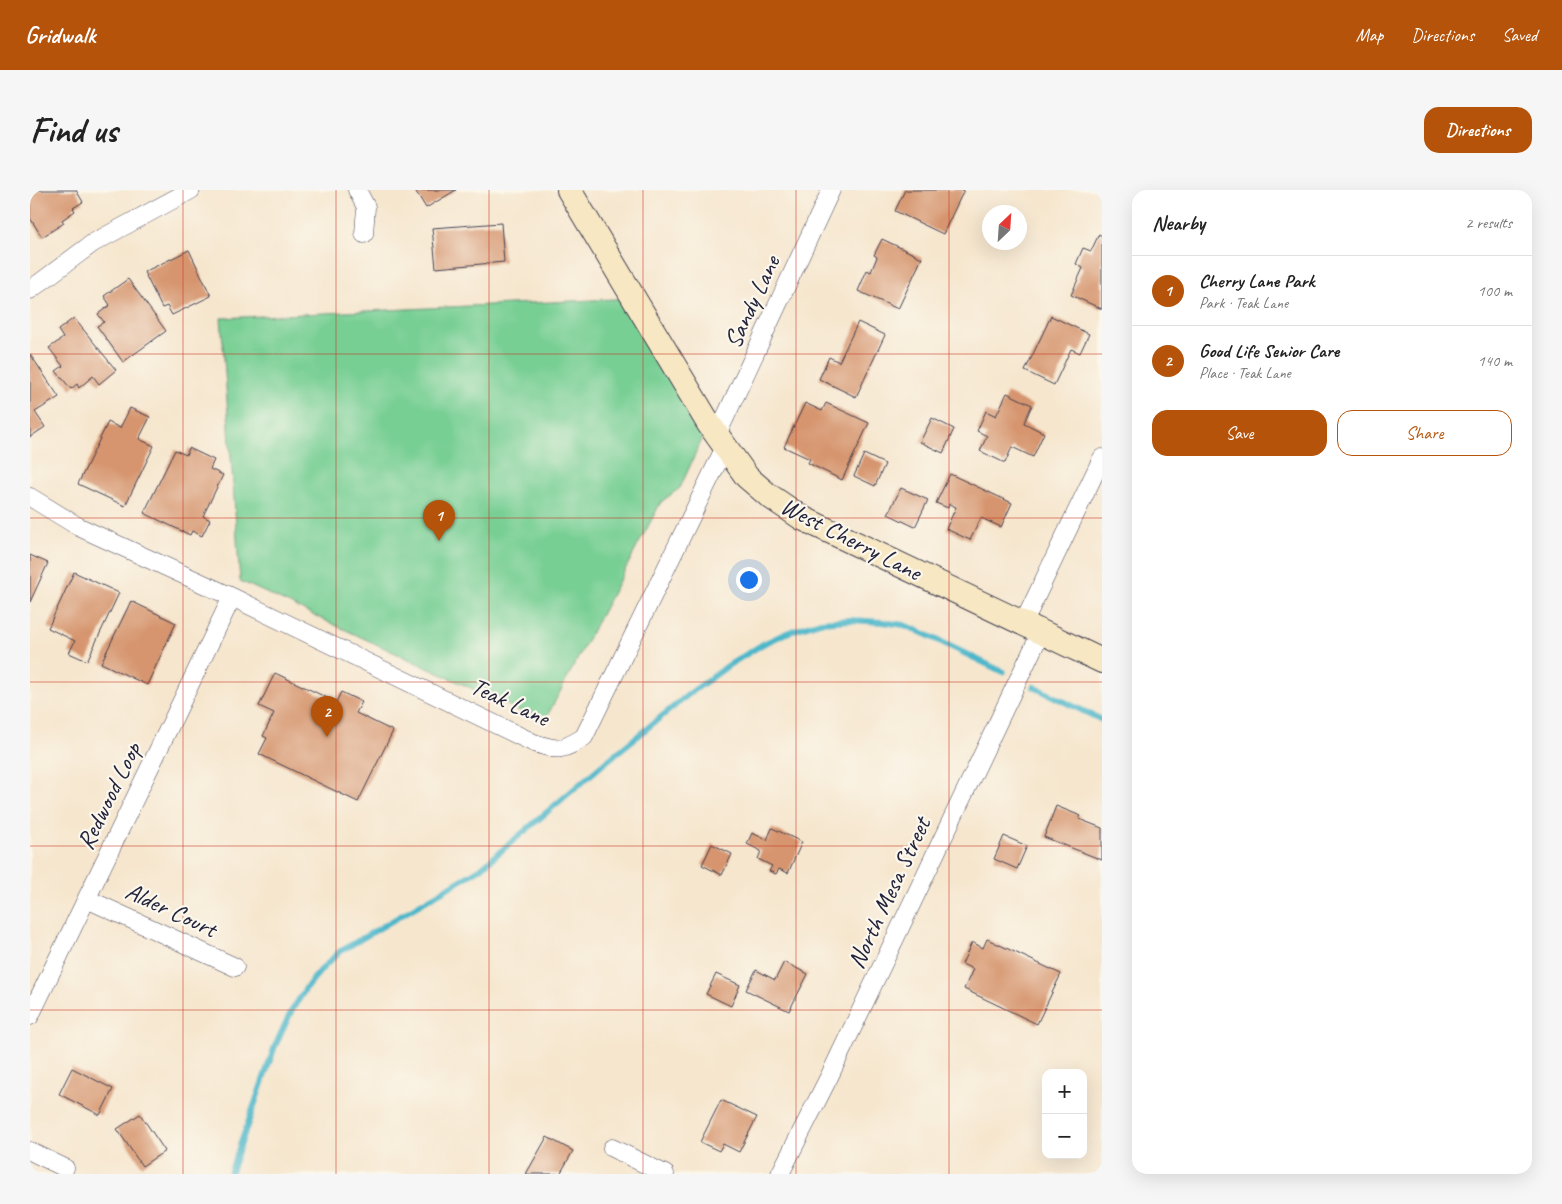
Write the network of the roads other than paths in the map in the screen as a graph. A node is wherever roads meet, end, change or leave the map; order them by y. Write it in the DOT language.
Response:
graph roads {
  1 [pos="191,190"];
  2 [pos="357,190"];
  3 [pos="570,190"];
  4 [pos="831,190"];
  5 [pos="364,234"];
  6 [pos="30,290"];
  7 [pos="721,441"];
  8 [pos="1102,458"];
  9 [pos="30,497"];
  10 [pos="232,597"];
  11 [pos="1032,628"];
  12 [pos="1102,661"];
  13 [pos="87,899"];
  14 [pos="235,967"];
  15 [pos="30,1016"];
  16 [pos="612,1148"];
  17 [pos="30,1151"];
  18 [pos="65,1168"];
  19 [pos="665,1174"];
  20 [pos="780,1174"];
  1 -- 6 [label="street"];
  2 -- 5 [label="street"];
  3 -- 7 [label="street, West Cherry Lane"];
  4 -- 7 [label="street, Sandy Lane"];
  7 -- 10 [label="street, Teak Lane"];
  7 -- 11 [label="street, West Cherry Lane"];
  8 -- 11 [label="street, North Mesa Street"];
  9 -- 10 [label="street"];
  10 -- 13 [label="street, Redwood Loop"];
  11 -- 12 [label="street, West Cherry Lane"];
  11 -- 20 [label="street, North Mesa Street"];
  13 -- 14 [label="street, Alder Court"];
  13 -- 15 [label="street, Redwood Loop"];
  16 -- 19 [label="street"];
  17 -- 18 [label="street"];
}
